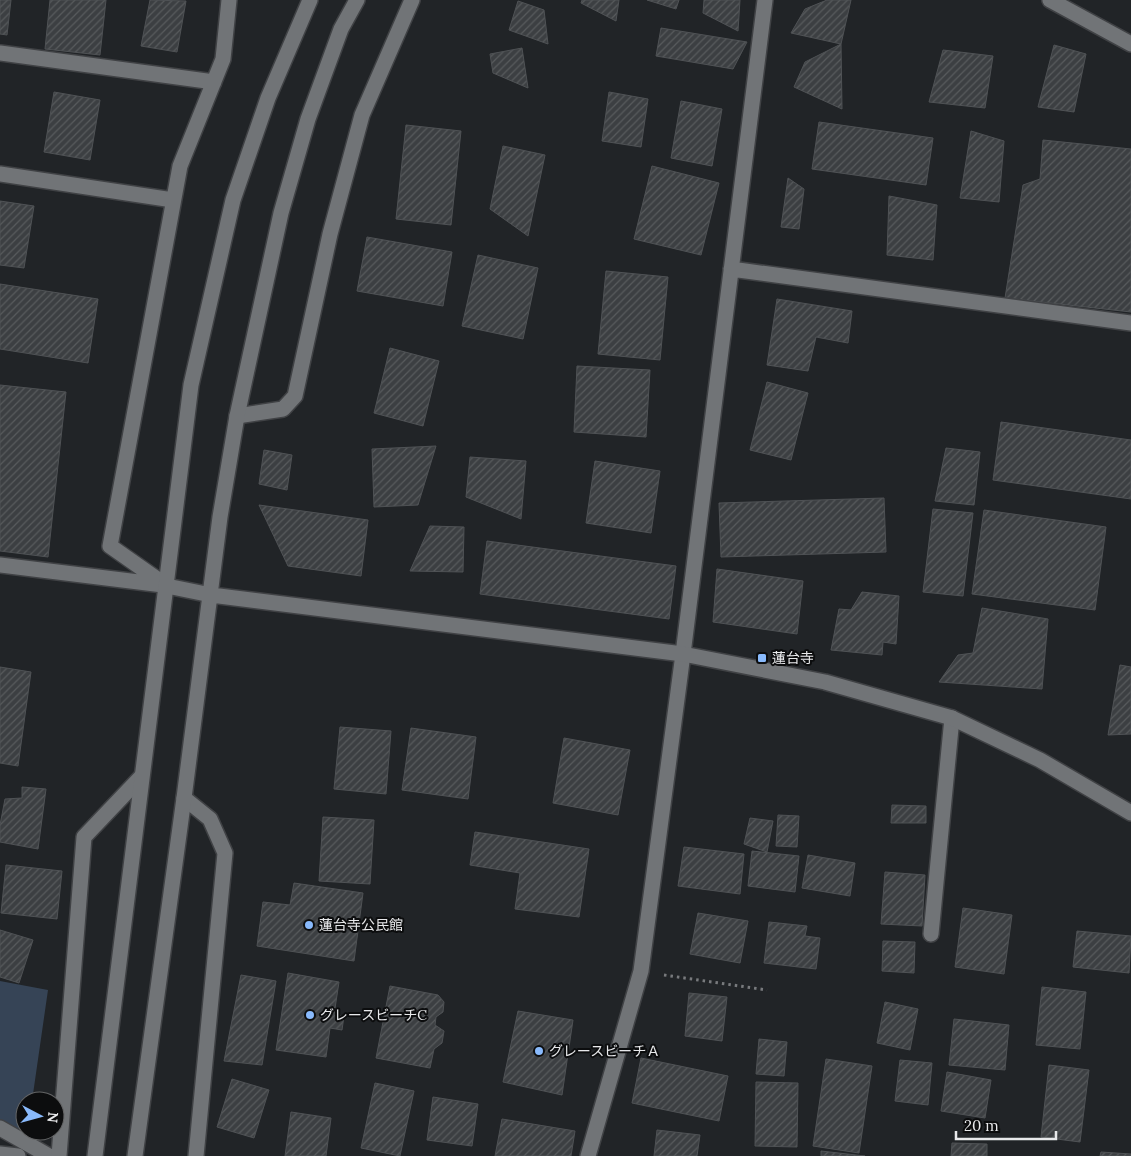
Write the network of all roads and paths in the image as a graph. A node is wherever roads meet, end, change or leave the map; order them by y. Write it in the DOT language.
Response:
graph roads {
  1 [pos="229,0"];
  2 [pos="310,0"];
  3 [pos="357,0"];
  4 [pos="412,0"];
  5 [pos="765,0"];
  6 [pos="1050,0"];
  7 [pos="1131,44"];
  8 [pos="0,53"];
  9 [pos="214,82"];
  10 [pos="0,174"];
  11 [pos="173,200"];
  12 [pos="731,269"];
  13 [pos="1131,323"];
  14 [pos="237,416"];
  15 [pos="0,565"];
  16 [pos="167,586"];
  17 [pos="211,595"];
  18 [pos="683,654"];
  19 [pos="952,718"];
  20 [pos="141,777"];
  21 [pos="184,798"];
  22 [pos="1131,813"];
  23 [pos="931,934"];
  24 [pos="641,971"];
  25 [pos="767,990"];
  26 [pos="0,1128"];
  27 [pos="0,1154"];
  28 [pos="18,1156"];
  29 [pos="49,1156"];
  30 [pos="59,1156"];
  31 [pos="95,1156"];
  32 [pos="135,1156"];
  33 [pos="196,1156"];
  34 [pos="588,1156"];
  1 -- 9 [label="street"];
  2 -- 16 [label="street"];
  3 -- 14 [label="street"];
  4 -- 14 [label="street"];
  5 -- 12 [label="street"];
  6 -- 7 [label="street"];
  8 -- 9 [label="street"];
  9 -- 11 [label="street"];
  10 -- 11 [label="street"];
  11 -- 16 [label="street"];
  12 -- 13 [label="street"];
  12 -- 18 [label="street"];
  14 -- 17 [label="street"];
  15 -- 16 [label="street"];
  16 -- 17 [label="street"];
  16 -- 20 [label="street"];
  17 -- 18 [label="street"];
  17 -- 21 [label="street"];
  18 -- 19 [label="street"];
  18 -- 24 [label="street"];
  19 -- 22 [label="street"];
  19 -- 23 [label="street"];
  20 -- 30 [label="street"];
  20 -- 31 [label="street"];
  21 -- 32 [label="street"];
  21 -- 33 [label="street"];
  24 -- 25 [label="path"];
  24 -- 34 [label="street"];
  26 -- 29 [label="street"];
  27 -- 28 [label="street"];
}
